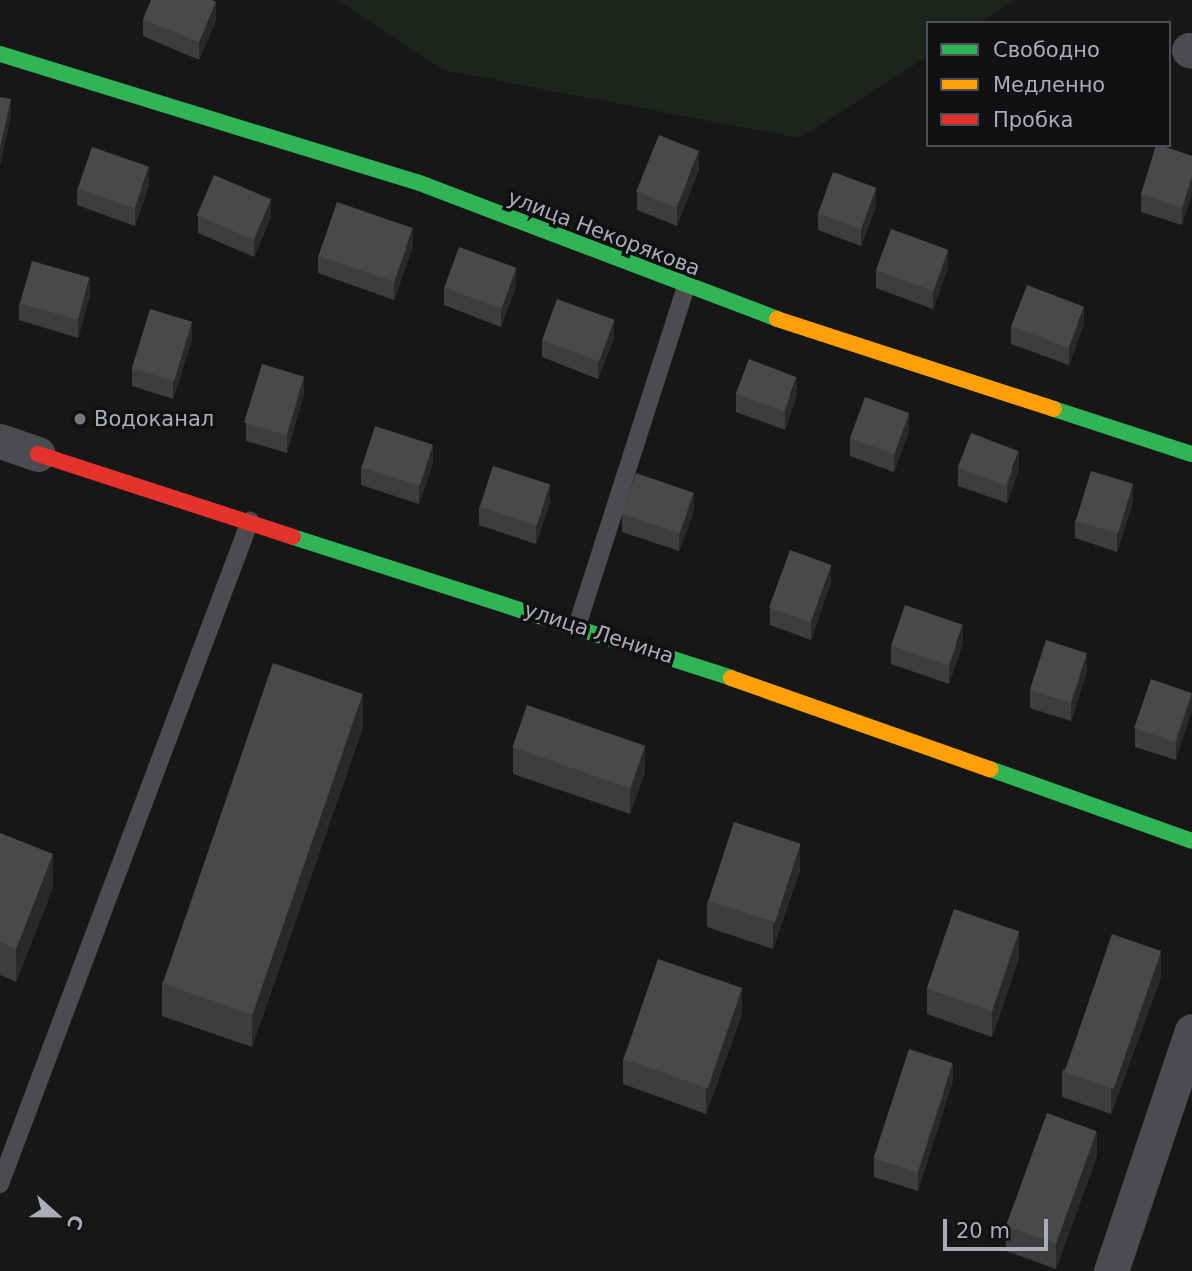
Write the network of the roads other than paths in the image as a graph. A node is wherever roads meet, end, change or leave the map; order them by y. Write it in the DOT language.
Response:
graph roads {
  1 [pos="0,54"];
  2 [pos="685,289"];
  3 [pos="0,441"];
  4 [pos="38,454"];
  5 [pos="1192,454"];
  6 [pos="250,521"];
  7 [pos="577,626"];
  8 [pos="1192,842"];
  9 [pos="1192,1031"];
  10 [pos="0,1184"];
  11 [pos="1111,1271"];
  1 -- 2 [label="street, улица Некорякова"];
  2 -- 5 [label="street, улица Некорякова"];
  2 -- 7 [label="lane"];
  3 -- 4 [label="street, улица Ленина"];
  4 -- 6 [label="street, улица Ленина"];
  6 -- 7 [label="street, улица Ленина"];
  6 -- 10 [label="lane"];
  7 -- 8 [label="street, улица Ленина"];
  9 -- 11 [label="street"];
}
